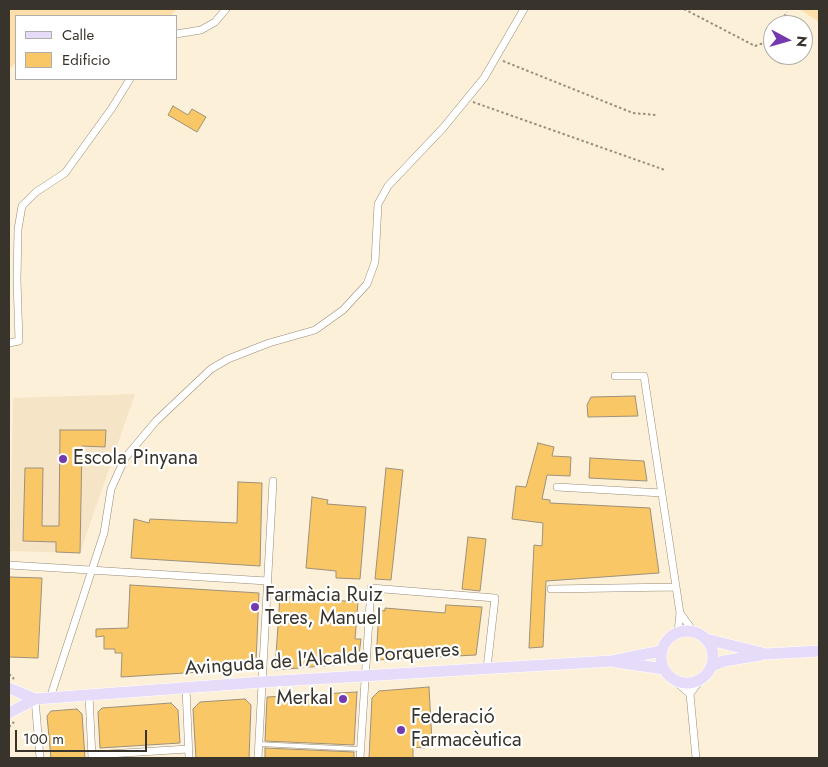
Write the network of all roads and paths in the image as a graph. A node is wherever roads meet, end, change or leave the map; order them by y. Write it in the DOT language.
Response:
graph roads {
  1 [pos="226,9"];
  2 [pos="524,9"];
  3 [pos="684,9"];
  4 [pos="787,12"];
  5 [pos="785,15"];
  6 [pos="178,34"];
  7 [pos="763,43"];
  8 [pos="496,58"];
  9 [pos="129,80"];
  10 [pos="466,100"];
  11 [pos="656,115"];
  12 [pos="665,170"];
  13 [pos="9,343"];
  14 [pos="615,376"];
  15 [pos="273,481"];
  16 [pos="557,487"];
  17 [pos="662,493"];
  18 [pos="9,565"];
  19 [pos="91,570"];
  20 [pos="267,581"];
  21 [pos="676,586"];
  22 [pos="551,589"];
  23 [pos="680,613"];
  24 [pos="693,631"];
  25 [pos="678,632"];
  26 [pos="706,639"];
  27 [pos="661,651"];
  28 [pos="819,651"];
  29 [pos="766,654"];
  30 [pos="612,661"];
  31 [pos="711,666"];
  32 [pos="487,668"];
  33 [pos="664,670"];
  34 [pos="365,676"];
  35 [pos="701,679"];
  36 [pos="674,680"];
  37 [pos="262,682"];
  38 [pos="9,688"];
  39 [pos="186,688"];
  40 [pos="690,694"];
  41 [pos="89,695"];
  42 [pos="50,698"];
  43 [pos="35,699"];
  44 [pos="9,713"];
  45 [pos="258,744"];
  46 [pos="188,749"];
  47 [pos="360,749"];
  48 [pos="92,757"];
  49 [pos="40,758"];
  50 [pos="189,758"];
  51 [pos="258,758"];
  52 [pos="360,758"];
  53 [pos="696,758"];
  1 -- 6 [label="street"];
  2 -- 8 [label="street"];
  3 -- 7 [label="path"];
  4 -- 5 [label="path"];
  8 -- 10 [label="street"];
  8 -- 11 [label="path"];
  9 -- 13 [label="street"];
  10 -- 12 [label="path"];
  10 -- 19 [label="street"];
  14 -- 17 [label="street"];
  15 -- 20 [label="street"];
  16 -- 17 [label="street"];
  17 -- 21 [label="street"];
  18 -- 19 [label="street"];
  19 -- 20 [label="street"];
  19 -- 42 [label="street"];
  20 -- 37 [label="street"];
  21 -- 22 [label="street"];
  21 -- 23 [label="street"];
  23 -- 24 [label="street"];
  23 -- 25 [label="street"];
  24 -- 25 [label="main road"];
  24 -- 26 [label="main road"];
  25 -- 27 [label="main road"];
  26 -- 29 [label="main road"];
  26 -- 31 [label="main road"];
  27 -- 30 [label="main road"];
  27 -- 33 [label="main road"];
  28 -- 29 [label="main road"];
  29 -- 31 [label="main road"];
  30 -- 32 [label="main road, Avinguda de l'Alcalde Porqueres"];
  30 -- 33 [label="main road"];
  31 -- 35 [label="main road"];
  32 -- 34 [label="main road, Avinguda de l'Alcalde Porqueres"];
  32 -- 34 [label="street"];
  33 -- 36 [label="main road"];
  34 -- 37 [label="main road, Avinguda de l'Alcalde Porqueres"];
  34 -- 47 [label="street"];
  35 -- 36 [label="main road"];
  35 -- 40 [label="street"];
  36 -- 40 [label="street"];
  37 -- 39 [label="main road, Avinguda de l'Alcalde Porqueres"];
  37 -- 45 [label="street"];
  38 -- 43 [label="main road, Avinguda de l'Alcalde Porqueres"];
  38 -- 44 [label="main road"];
  39 -- 41 [label="main road, Avinguda de l'Alcalde Porqueres"];
  39 -- 46 [label="street"];
  40 -- 53 [label="street"];
  41 -- 42 [label="main road, Avinguda de l'Alcalde Porqueres"];
  41 -- 48 [label="street"];
  42 -- 43 [label="main road, Avinguda de l'Alcalde Porqueres"];
  43 -- 44 [label="main road, Avinguda de l'Alcalde Porqueres"];
  43 -- 49 [label="street"];
  45 -- 47 [label="lane"];
  45 -- 51 [label="street"];
  46 -- 48 [label="street"];
  46 -- 50 [label="street"];
  47 -- 52 [label="street"];
}
